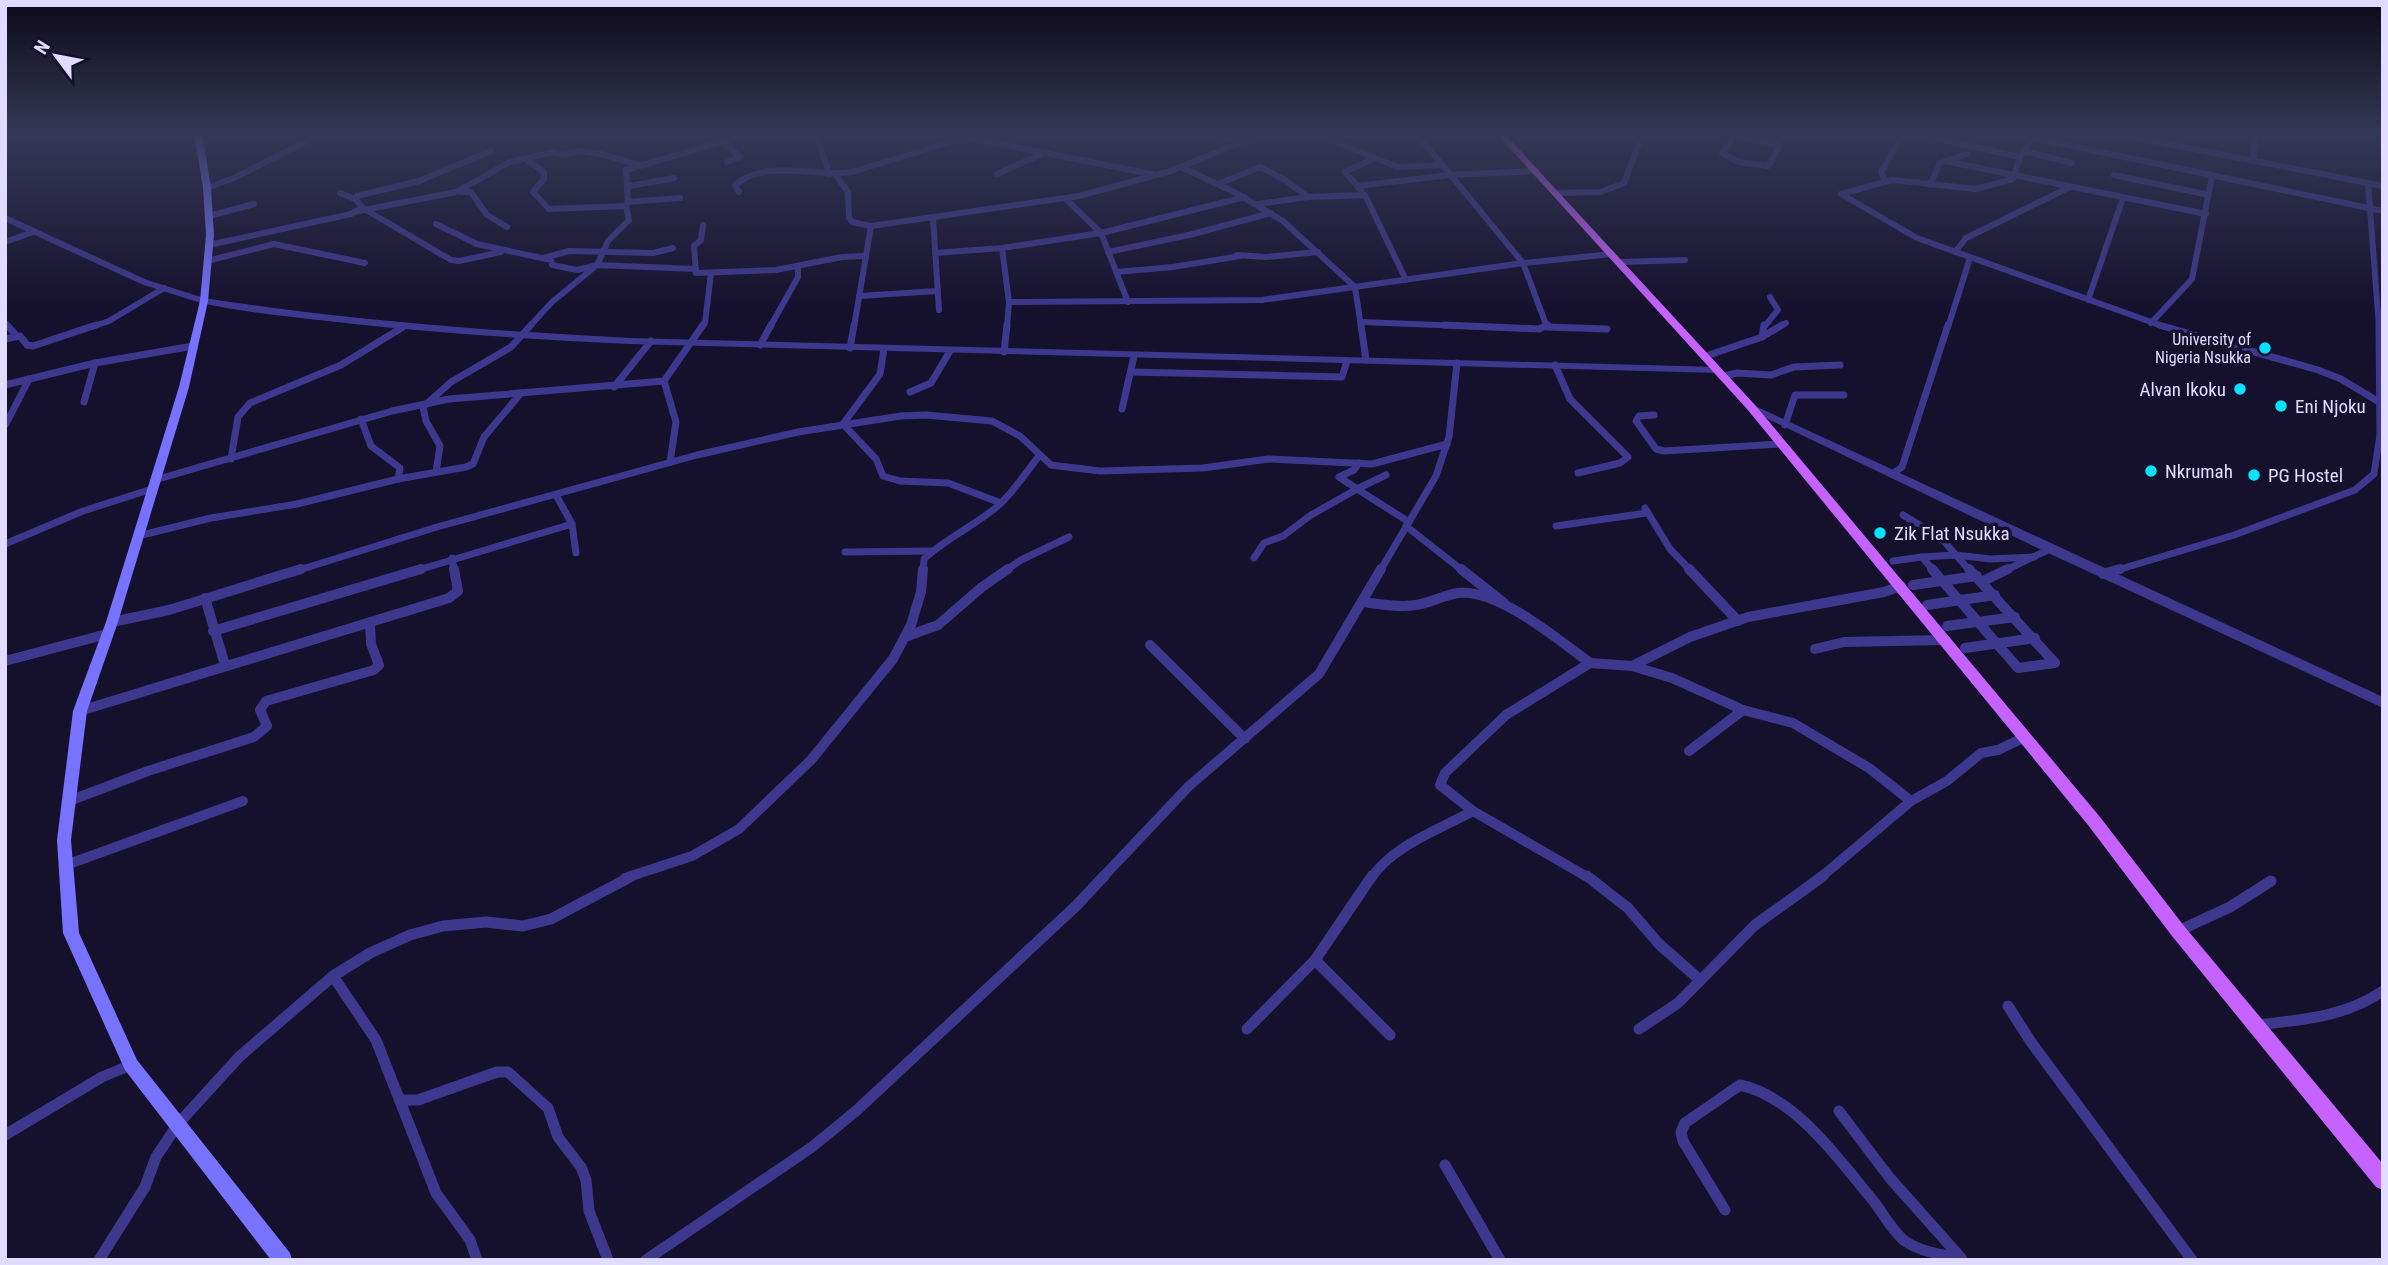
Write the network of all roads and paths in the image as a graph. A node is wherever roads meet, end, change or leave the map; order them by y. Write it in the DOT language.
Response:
graph roads {
  1 [pos="207,192"];
  2 [pos="370,192"];
  3 [pos="456,192"];
  4 [pos="471,192"];
  5 [pos="533,192"];
  6 [pos="628,192"];
  7 [pos="848,192"];
  8 [pos="1095,192"];
  9 [pos="1235,192"];
  10 [pos="1301,192"];
  11 [pos="1362,192"];
  12 [pos="1465,192"];
  13 [pos="1570,192"];
  14 [pos="1844,192"];
  15 [pos="2060,192"];
  16 [pos="2094,192"];
  17 [pos="2194,192"];
  18 [pos="2209,192"];
  19 [pos="2290,192"];
  20 [pos="2368,192"];
  21 [pos="340,193"];
  22 [pos="1556,193"];
  23 [pos="1364,195"];
  24 [pos="2208,195"];
  25 [pos="1245,197"];
  26 [pos="1308,197"];
  27 [pos="680,198"];
  28 [pos="2123,198"];
  29 [pos="355,199"];
  30 [pos="1066,199"];
  31 [pos="254,204"];
  32 [pos="627,204"];
  33 [pos="1258,204"];
  34 [pos="2368,208"];
  35 [pos="364,210"];
  36 [pos="2383,211"];
  37 [pos="1271,213"];
  38 [pos="2206,214"];
  39 [pos="209,216"];
  40 [pos="5,218"];
  41 [pos="933,218"];
  42 [pos="436,224"];
  43 [pos="703,225"];
  44 [pos="871,226"];
  45 [pos="507,227"];
  46 [pos="33,232"];
  47 [pos="1101,233"];
  48 [pos="5,242"];
  49 [pos="209,245"];
  50 [pos="673,248"];
  51 [pos="1002,248"];
  52 [pos="507,251"];
  53 [pos="601,252"];
  54 [pos="1108,252"];
  55 [pos="1318,252"];
  56 [pos="1955,252"];
  57 [pos="935,253"];
  58 [pos="865,256"];
  59 [pos="542,258"];
  60 [pos="1616,258"];
  61 [pos="1970,258"];
  62 [pos="1685,260"];
  63 [pos="207,261"];
  64 [pos="365,263"];
  65 [pos="1523,263"];
  66 [pos="597,265"];
  67 [pos="798,265"];
  68 [pos="696,269"];
  69 [pos="1116,272"];
  70 [pos="711,273"];
  71 [pos="1406,280"];
  72 [pos="163,288"];
  73 [pos="1355,288"];
  74 [pos="938,291"];
  75 [pos="859,296"];
  76 [pos="1770,297"];
  77 [pos="2088,300"];
  78 [pos="204,301"];
  79 [pos="1009,302"];
  80 [pos="1128,302"];
  81 [pos="939,310"];
  82 [pos="1362,323"];
  83 [pos="1786,323"];
  84 [pos="2151,323"];
  85 [pos="6,324"];
  86 [pos="403,327"];
  87 [pos="1547,327"];
  88 [pos="1606,329"];
  89 [pos="16,335"];
  90 [pos="524,335"];
  91 [pos="1762,337"];
  92 [pos="5,339"];
  93 [pos="651,341"];
  94 [pos="693,343"];
  95 [pos="760,345"];
  96 [pos="193,346"];
  97 [pos="850,348"];
  98 [pos="884,349"];
  99 [pos="950,351"];
  100 [pos="1004,352"];
  101 [pos="1134,356"];
  102 [pos="1706,356"];
  103 [pos="1366,360"];
  104 [pos="1347,361"];
  105 [pos="95,363"];
  106 [pos="1457,363"];
  107 [pos="1555,365"];
  108 [pos="1840,365"];
  109 [pos="1131,372"];
  110 [pos="1721,373"];
  111 [pos="29,379"];
  112 [pos="664,380"];
  113 [pos="5,385"];
  114 [pos="614,387"];
  115 [pos="910,392"];
  116 [pos="521,393"];
  117 [pos="436,394"];
  118 [pos="1844,395"];
  119 [pos="449,399"];
  120 [pos="84,402"];
  121 [pos="426,404"];
  122 [pos="1751,407"];
  123 [pos="2381,407"];
  124 [pos="1122,409"];
  125 [pos="1654,415"];
  126 [pos="361,419"];
  127 [pos="6,424"];
  128 [pos="843,424"];
  129 [pos="1785,425"];
  130 [pos="1782,443"];
  131 [pos="1447,444"];
  132 [pos="1039,456"];
  133 [pos="231,459"];
  134 [pos="670,462"];
  135 [pos="1359,463"];
  136 [pos="436,472"];
  137 [pos="1578,473"];
  138 [pos="1892,474"];
  139 [pos="1386,475"];
  140 [pos="398,479"];
  141 [pos="154,485"];
  142 [pos="1357,489"];
  143 [pos="556,495"];
  144 [pos="1001,503"];
  145 [pos="1903,515"];
  146 [pos="572,524"];
  147 [pos="1408,524"];
  148 [pos="1556,526"];
  149 [pos="138,536"];
  150 [pos="1069,537"];
  151 [pos="5,544"];
  152 [pos="2050,549"];
  153 [pos="932,551"];
  154 [pos="845,552"];
  155 [pos="576,553"];
  156 [pos="1956,555"];
  157 [pos="1922,557"];
  158 [pos="2034,557"];
  159 [pos="452,558"];
  160 [pos="1254,558"];
  161 [pos="1893,561"];
  162 [pos="2103,574"];
  163 [pos="1980,578"];
  164 [pos="1942,581"];
  165 [pos="1907,585"];
  166 [pos="1995,595"];
  167 [pos="205,598"];
  168 [pos="1959,601"];
  169 [pos="1362,602"];
  170 [pos="1927,605"];
  171 [pos="1512,608"];
  172 [pos="2015,617"];
  173 [pos="1738,621"];
  174 [pos="1978,622"];
  175 [pos="370,624"];
  176 [pos="109,628"];
  177 [pos="212,631"];
  178 [pos="1946,633"];
  179 [pos="905,636"];
  180 [pos="2035,638"];
  181 [pos="1996,644"];
  182 [pos="1150,645"];
  183 [pos="1965,648"];
  184 [pos="1815,649"];
  185 [pos="5,660"];
  186 [pos="1590,663"];
  187 [pos="225,665"];
  188 [pos="1632,666"];
  189 [pos="2383,703"];
  190 [pos="80,710"];
  191 [pos="1743,710"];
  192 [pos="2025,737"];
  193 [pos="1245,739"];
  194 [pos="1689,751"];
  195 [pos="69,801"];
  196 [pos="243,801"];
  197 [pos="1911,801"];
  198 [pos="1473,811"];
  199 [pos="66,865"];
  200 [pos="2271,881"];
  201 [pos="2178,931"];
  202 [pos="1315,961"];
  203 [pos="333,976"];
  204 [pos="1700,980"];
  205 [pos="2381,993"];
  206 [pos="2008,1006"];
  207 [pos="2256,1025"];
  208 [pos="1247,1028"];
  209 [pos="1639,1029"];
  210 [pos="1390,1035"];
  211 [pos="131,1065"];
  212 [pos="400,1100"];
  213 [pos="1839,1111"];
  214 [pos="178,1125"];
  215 [pos="5,1135"];
  216 [pos="1445,1165"];
  217 [pos="2383,1180"];
  218 [pos="1725,1210"];
  219 [pos="1961,1259"];
  220 [pos="99,1260"];
  221 [pos="283,1260"];
  222 [pos="477,1260"];
  223 [pos="608,1260"];
  224 [pos="646,1260"];
  225 [pos="1500,1260"];
  226 [pos="2192,1260"];
  1 -- 39 [label="main road"];
  2 -- 29 [label="street"];
  3 -- 35 [label="street"];
  4 -- 45 [label="street"];
  5 -- 32 [label="street"];
  6 -- 32 [label="street"];
  7 -- 44 [label="street"];
  8 -- 30 [label="street"];
  9 -- 25 [label="street"];
  10 -- 26 [label="street"];
  11 -- 23 [label="street"];
  12 -- 65 [label="street"];
  13 -- 22 [label="street"];
  14 -- 56 [label="street"];
  15 -- 56 [label="street"];
  16 -- 28 [label="street"];
  17 -- 24 [label="street"];
  18 -- 24 [label="street"];
  19 -- 34 [label="street"];
  20 -- 34 [label="street"];
  21 -- 29 [label="street"];
  22 -- 60 [label="main road"];
  23 -- 26 [label="street"];
  23 -- 71 [label="street"];
  24 -- 38 [label="street"];
  25 -- 33 [label="street"];
  25 -- 47 [label="street"];
  26 -- 33 [label="street"];
  27 -- 32 [label="street"];
  28 -- 38 [label="street"];
  28 -- 77 [label="street"];
  29 -- 35 [label="street"];
  30 -- 41 [label="street"];
  30 -- 47 [label="street"];
  31 -- 39 [label="street"];
  32 -- 53 [label="street"];
  33 -- 37 [label="street"];
  34 -- 36 [label="street"];
  34 -- 123 [label="street"];
  35 -- 49 [label="street"];
  35 -- 52 [label="street"];
  37 -- 54 [label="street"];
  37 -- 55 [label="street"];
  38 -- 84 [label="street"];
  39 -- 49 [label="main road"];
  40 -- 46 [label="street"];
  41 -- 44 [label="street"];
  41 -- 57 [label="street"];
  42 -- 52 [label="street"];
  43 -- 68 [label="street"];
  44 -- 58 [label="street"];
  46 -- 48 [label="street"];
  46 -- 72 [label="street"];
  47 -- 51 [label="street"];
  47 -- 54 [label="street"];
  49 -- 63 [label="main road"];
  50 -- 53 [label="street"];
  51 -- 57 [label="street"];
  51 -- 79 [label="street"];
  52 -- 59 [label="street"];
  53 -- 59 [label="street"];
  53 -- 66 [label="street"];
  54 -- 69 [label="street"];
  55 -- 69 [label="street"];
  55 -- 73 [label="street"];
  56 -- 61 [label="street"];
  57 -- 74 [label="street"];
  58 -- 67 [label="street"];
  58 -- 75 [label="street"];
  59 -- 66 [label="street"];
  60 -- 62 [label="street"];
  60 -- 65 [label="street"];
  60 -- 102 [label="main road"];
  61 -- 77 [label="street"];
  61 -- 138 [label="street"];
  63 -- 64 [label="street"];
  63 -- 78 [label="main road"];
  65 -- 71 [label="street"];
  65 -- 87 [label="street"];
  66 -- 68 [label="street"];
  66 -- 90 [label="street"];
  67 -- 70 [label="street"];
  67 -- 95 [label="street"];
  68 -- 70 [label="street"];
  69 -- 80 [label="street"];
  70 -- 94 [label="street"];
  71 -- 73 [label="street"];
  72 -- 78 [label="street"];
  72 -- 89 [label="street"];
  73 -- 80 [label="street"];
  73 -- 82 [label="street"];
  74 -- 75 [label="street"];
  74 -- 81 [label="street"];
  75 -- 97 [label="street"];
  76 -- 91 [label="street"];
  77 -- 84 [label="street"];
  78 -- 86 [label="street"];
  78 -- 96 [label="main road"];
  79 -- 80 [label="street"];
  79 -- 100 [label="street"];
  82 -- 87 [label="street"];
  82 -- 103 [label="street"];
  83 -- 91 [label="street"];
  84 -- 123 [label="street"];
  85 -- 89 [label="street"];
  86 -- 90 [label="street"];
  86 -- 133 [label="street"];
  87 -- 88 [label="street"];
  89 -- 92 [label="street"];
  90 -- 93 [label="street"];
  90 -- 117 [label="street"];
  91 -- 102 [label="street"];
  93 -- 94 [label="street"];
  93 -- 114 [label="street"];
  94 -- 95 [label="street"];
  94 -- 112 [label="street"];
  95 -- 97 [label="street"];
  96 -- 105 [label="street"];
  96 -- 141 [label="main road"];
  97 -- 98 [label="street"];
  98 -- 99 [label="street"];
  98 -- 128 [label="street"];
  99 -- 100 [label="street"];
  99 -- 115 [label="street"];
  100 -- 101 [label="street"];
  101 -- 104 [label="street"];
  101 -- 109 [label="street"];
  102 -- 110 [label="main road"];
  103 -- 104 [label="street"];
  103 -- 106 [label="street"];
  104 -- 109 [label="street"];
  105 -- 111 [label="street"];
  105 -- 120 [label="street"];
  106 -- 107 [label="street"];
  106 -- 131 [label="street"];
  107 -- 110 [label="street"];
  107 -- 137 [label="street"];
  108 -- 110 [label="street"];
  109 -- 124 [label="street"];
  110 -- 122 [label="main road"];
  111 -- 113 [label="street"];
  111 -- 127 [label="street"];
  112 -- 114 [label="street"];
  112 -- 134 [label="street"];
  114 -- 116 [label="street"];
  116 -- 119 [label="street"];
  116 -- 136 [label="street"];
  117 -- 119 [label="street"];
  117 -- 121 [label="street"];
  118 -- 129 [label="street"];
  119 -- 121 [label="street"];
  121 -- 126 [label="street"];
  121 -- 136 [label="street"];
  122 -- 129 [label="street"];
  122 -- 130 [label="main road"];
  123 -- 162 [label="street"];
  125 -- 130 [label="street"];
  126 -- 133 [label="street"];
  126 -- 140 [label="street"];
  128 -- 132 [label="street"];
  128 -- 134 [label="street"];
  128 -- 144 [label="street"];
  129 -- 138 [label="street"];
  130 -- 165 [label="main road"];
  131 -- 135 [label="street"];
  131 -- 147 [label="street"];
  132 -- 135 [label="street"];
  132 -- 144 [label="street"];
  133 -- 141 [label="street"];
  134 -- 143 [label="street"];
  135 -- 142 [label="street"];
  136 -- 140 [label="street"];
  138 -- 152 [label="street"];
  139 -- 142 [label="street"];
  140 -- 149 [label="street"];
  141 -- 149 [label="main road"];
  141 -- 151 [label="street"];
  142 -- 147 [label="street"];
  142 -- 160 [label="street"];
  143 -- 146 [label="street"];
  143 -- 167 [label="street"];
  144 -- 153 [label="street"];
  145 -- 156 [label="street"];
  146 -- 155 [label="street"];
  146 -- 159 [label="street"];
  147 -- 169 [label="street"];
  147 -- 171 [label="street"];
  148 -- 173 [label="street"];
  149 -- 176 [label="main road"];
  150 -- 179 [label="street"];
  152 -- 158 [label="street"];
  152 -- 162 [label="street"];
  153 -- 154 [label="street"];
  153 -- 179 [label="street"];
  156 -- 157 [label="street"];
  156 -- 158 [label="street"];
  156 -- 163 [label="street"];
  157 -- 161 [label="street"];
  157 -- 164 [label="street"];
  158 -- 163 [label="street"];
  159 -- 175 [label="street"];
  159 -- 177 [label="street"];
  162 -- 189 [label="street"];
  163 -- 164 [label="street"];
  163 -- 166 [label="street"];
  164 -- 165 [label="street"];
  164 -- 168 [label="street"];
  165 -- 173 [label="street"];
  165 -- 178 [label="main road"];
  166 -- 168 [label="street"];
  166 -- 172 [label="street"];
  167 -- 176 [label="street"];
  167 -- 177 [label="street"];
  168 -- 170 [label="street"];
  168 -- 174 [label="street"];
  169 -- 171 [label="street"];
  169 -- 193 [label="street"];
  171 -- 186 [label="street"];
  172 -- 174 [label="street"];
  172 -- 180 [label="street"];
  173 -- 188 [label="street"];
  174 -- 178 [label="street"];
  174 -- 181 [label="street"];
  175 -- 187 [label="street"];
  175 -- 195 [label="street"];
  176 -- 185 [label="street"];
  176 -- 190 [label="main road"];
  177 -- 187 [label="street"];
  178 -- 184 [label="street"];
  178 -- 192 [label="main road"];
  179 -- 203 [label="street"];
  180 -- 181 [label="street"];
  180 -- 181 [label="street"];
  181 -- 183 [label="street"];
  182 -- 193 [label="street"];
  186 -- 188 [label="street"];
  186 -- 198 [label="street"];
  187 -- 190 [label="street"];
  188 -- 191 [label="street"];
  190 -- 195 [label="main road"];
  191 -- 194 [label="street"];
  191 -- 197 [label="street"];
  192 -- 197 [label="street"];
  192 -- 201 [label="main road"];
  193 -- 224 [label="street"];
  195 -- 199 [label="main road"];
  196 -- 199 [label="street"];
  197 -- 204 [label="street"];
  198 -- 202 [label="street"];
  198 -- 204 [label="street"];
  199 -- 211 [label="main road"];
  200 -- 201 [label="street"];
  201 -- 207 [label="main road"];
  202 -- 208 [label="street"];
  202 -- 210 [label="street"];
  203 -- 212 [label="street"];
  203 -- 214 [label="street"];
  204 -- 209 [label="street"];
  205 -- 207 [label="street"];
  206 -- 226 [label="street"];
  207 -- 217 [label="main road"];
  211 -- 214 [label="main road"];
  211 -- 215 [label="street"];
  212 -- 222 [label="street"];
  212 -- 223 [label="street"];
  213 -- 219 [label="street"];
  214 -- 220 [label="street"];
  214 -- 221 [label="main road"];
  216 -- 225 [label="street"];
  218 -- 219 [label="street"];
}
